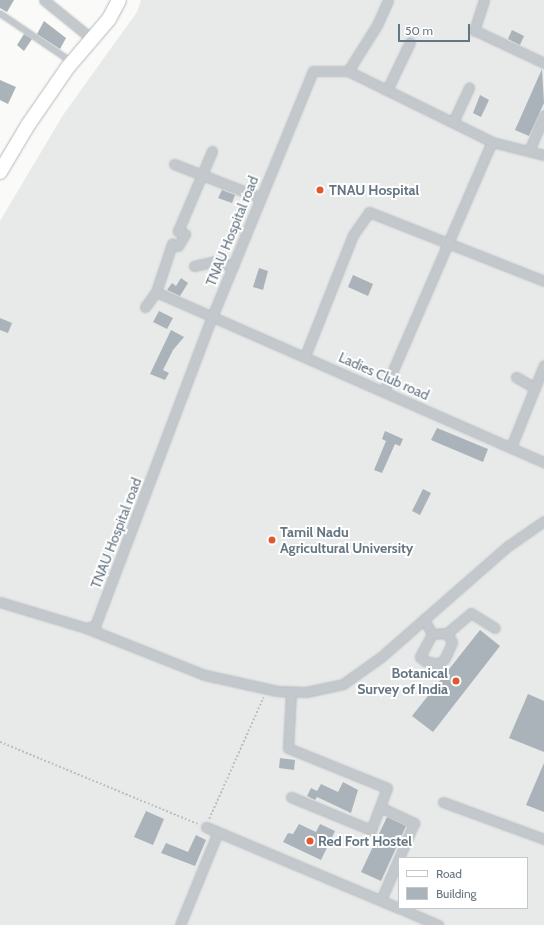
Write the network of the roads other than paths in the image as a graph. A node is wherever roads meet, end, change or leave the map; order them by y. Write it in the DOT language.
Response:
graph roads {
  1 [pos="44,0"];
  2 [pos="388,0"];
  3 [pos="484,0"];
  4 [pos="117,1"];
  5 [pos="0,13"];
  6 [pos="92,39"];
  7 [pos="410,42"];
  8 [pos="72,62"];
  9 [pos="544,62"];
  10 [pos="348,71"];
  11 [pos="469,88"];
  12 [pos="387,90"];
  13 [pos="544,116"];
  14 [pos="453,122"];
  15 [pos="492,142"];
  16 [pos="212,151"];
  17 [pos="529,151"];
  18 [pos="544,155"];
  19 [pos="174,164"];
  20 [pos="0,172"];
  21 [pos="202,175"];
  22 [pos="261,198"];
  23 [pos="448,243"];
  24 [pos="194,266"];
  25 [pos="233,266"];
  26 [pos="544,281"];
  27 [pos="156,292"];
  28 [pos="145,307"];
  29 [pos="212,317"];
  30 [pos="305,356"];
  31 [pos="544,364"];
  32 [pos="516,377"];
  33 [pos="535,388"];
  34 [pos="384,391"];
  35 [pos="511,447"];
  36 [pos="544,462"];
  37 [pos="544,521"];
  38 [pos="0,602"];
  39 [pos="424,619"];
  40 [pos="86,628"];
  41 [pos="494,628"];
  42 [pos="447,633"];
  43 [pos="432,634"];
  44 [pos="291,692"];
  45 [pos="291,797"];
  46 [pos="443,802"];
  47 [pos="380,807"];
  48 [pos="206,827"];
  49 [pos="218,832"];
  50 [pos="544,839"];
  51 [pos="399,857"];
  52 [pos="398,860"];
  53 [pos="381,900"];
  54 [pos="398,908"];
  55 [pos="401,909"];
  56 [pos="180,925"];
  57 [pos="438,925"];
  1 -- 6 [label="street"];
  2 -- 10 [label="street"];
  3 -- 9 [label="street"];
  4 -- 6 [label="main road"];
  5 -- 8 [label="lane"];
  6 -- 8 [label="main road"];
  7 -- 12 [label="street"];
  8 -- 20 [label="main road"];
  10 -- 12 [label="street, TNAU Hospital road"];
  10 -- 22 [label="street, TNAU Hospital road"];
  11 -- 14 [label="street"];
  12 -- 14 [label="street, TNAU Hospital road"];
  13 -- 17 [label="street"];
  14 -- 15 [label="street, TNAU Hospital road"];
  15 -- 17 [label="street, TNAU Hospital road"];
  15 -- 23 [label="street"];
  16 -- 21 [label="street"];
  17 -- 18 [label="street, TNAU Hospital road"];
  19 -- 21 [label="street"];
  21 -- 22 [label="street"];
  21 -- 27 [label="street"];
  22 -- 25 [label="street, TNAU Hospital road"];
  23 -- 26 [label="street"];
  23 -- 30 [label="street"];
  23 -- 34 [label="street"];
  24 -- 25 [label="street"];
  25 -- 29 [label="street, TNAU Hospital road"];
  27 -- 28 [label="street"];
  27 -- 29 [label="street, Ladies Club road"];
  29 -- 30 [label="street, Ladies Club road"];
  29 -- 40 [label="street, TNAU Hospital road"];
  30 -- 34 [label="street, Ladies Club road"];
  31 -- 33 [label="street"];
  32 -- 33 [label="street"];
  33 -- 35 [label="street"];
  34 -- 35 [label="street, Ladies Club road"];
  35 -- 36 [label="street, Ladies Club road"];
  37 -- 39 [label="street"];
  38 -- 40 [label="street"];
  39 -- 43 [label="street"];
  39 -- 44 [label="street"];
  40 -- 44 [label="street"];
  41 -- 42 [label="street"];
  42 -- 43 [label="street"];
  42 -- 43 [label="street"];
  44 -- 47 [label="street"];
  45 -- 47 [label="street"];
  46 -- 50 [label="street"];
  47 -- 51 [label="street"];
  48 -- 49 [label="street"];
  49 -- 53 [label="street"];
  49 -- 56 [label="street"];
  52 -- 53 [label="street"];
  53 -- 54 [label="street"];
  55 -- 57 [label="street"];
}
